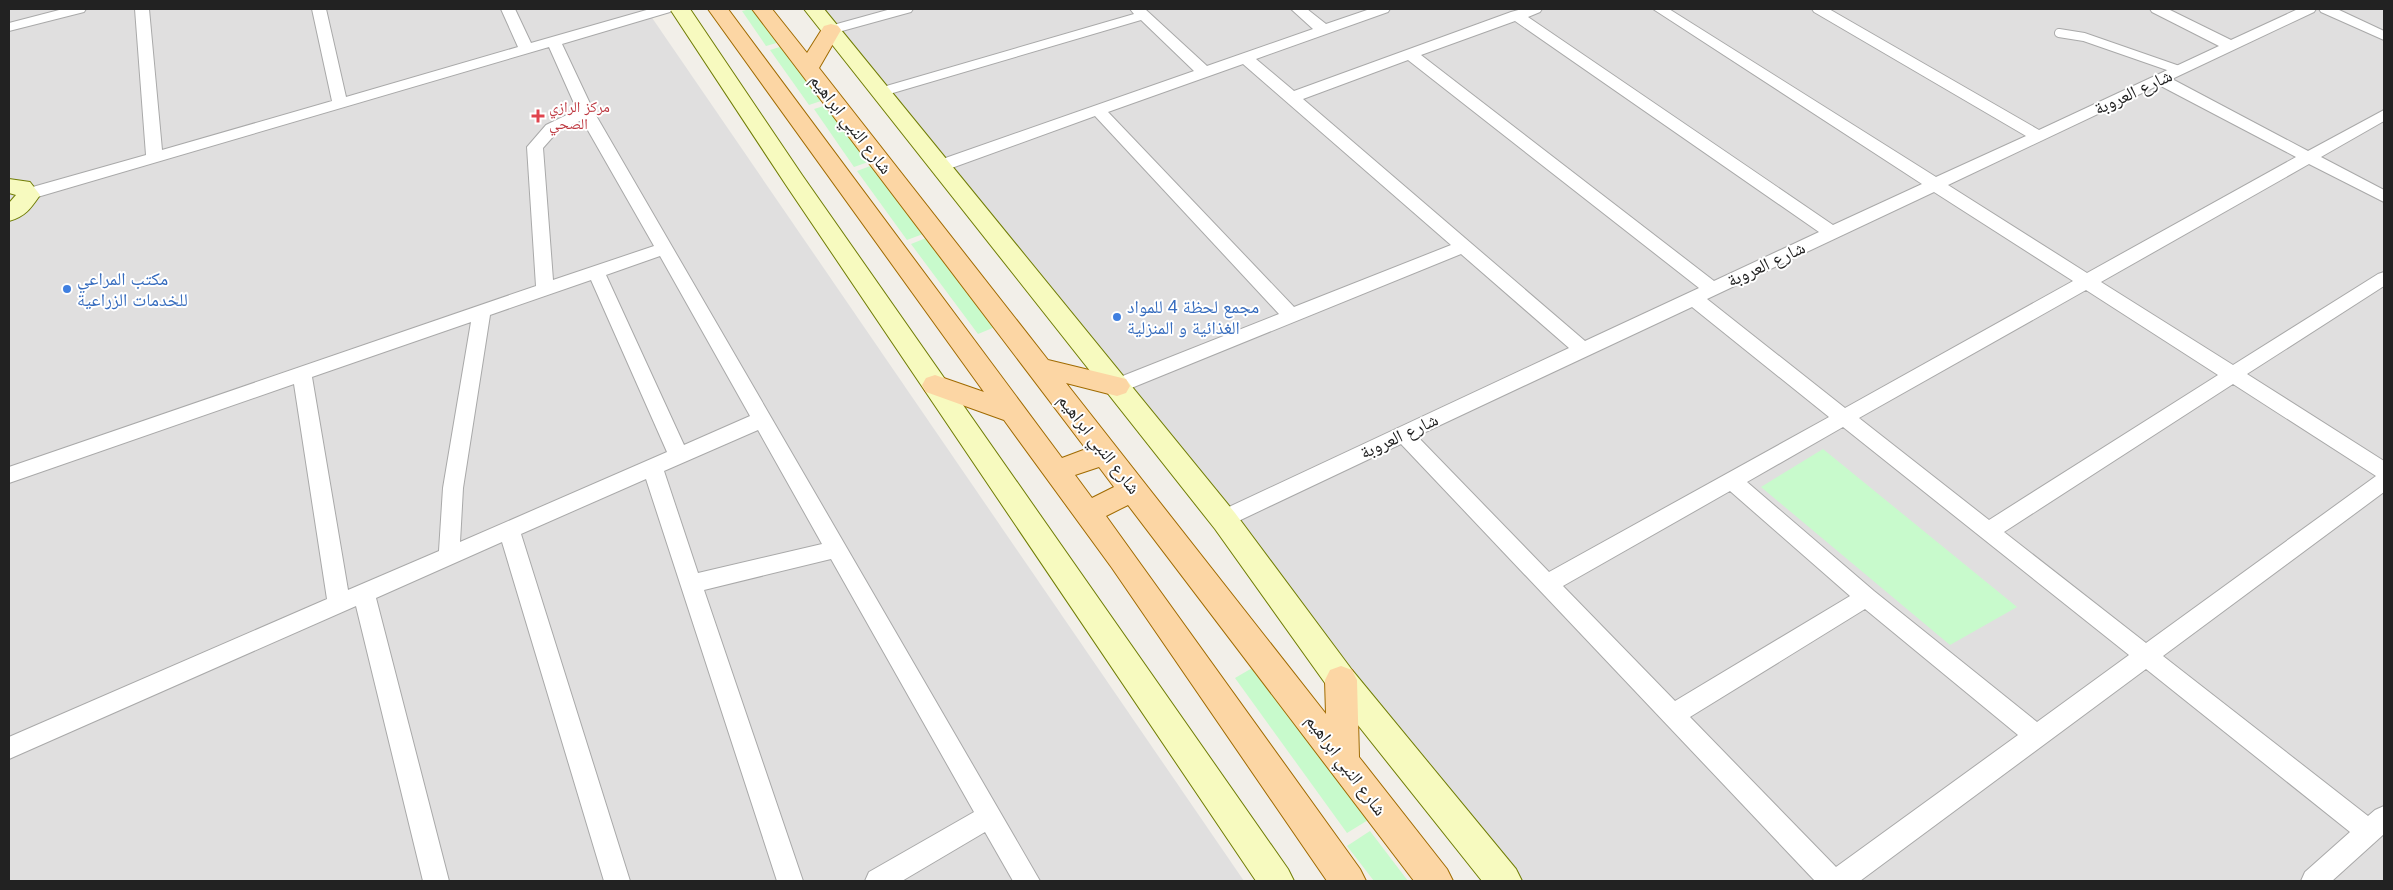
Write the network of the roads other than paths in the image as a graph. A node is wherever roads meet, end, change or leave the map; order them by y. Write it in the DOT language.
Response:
graph roads {
  1 [pos="79,9"];
  2 [pos="142,9"];
  3 [pos="319,9"];
  4 [pos="508,9"];
  5 [pos="665,9"];
  6 [pos="680,9"];
  7 [pos="718,9"];
  8 [pos="762,9"];
  9 [pos="814,9"];
  10 [pos="906,9"];
  11 [pos="1298,9"];
  12 [pos="1383,9"];
  13 [pos="1535,9"];
  14 [pos="1660,9"];
  15 [pos="1819,9"];
  16 [pos="2156,9"];
  17 [pos="2309,9"];
  18 [pos="2326,9"];
  19 [pos="1141,12"];
  20 [pos="1516,16"];
  21 [pos="9,27"];
  22 [pos="831,30"];
  23 [pos="1324,30"];
  24 [pos="2058,33"];
  25 [pos="2384,36"];
  26 [pos="553,41"];
  27 [pos="2231,46"];
  28 [pos="526,49"];
  29 [pos="1410,54"];
  30 [pos="1246,58"];
  31 [pos="808,69"];
  32 [pos="2179,70"];
  33 [pos="1204,72"];
  34 [pos="2159,79"];
  35 [pos="881,92"];
  36 [pos="1293,97"];
  37 [pos="340,102"];
  38 [pos="1098,110"];
  39 [pos="586,112"];
  40 [pos="2384,115"];
  41 [pos="2038,136"];
  42 [pos="154,156"];
  43 [pos="2308,157"];
  44 [pos="940,166"];
  45 [pos="1936,184"];
  46 [pos="18,190"];
  47 [pos="2384,197"];
  48 [pos="9,214"];
  49 [pos="1832,233"];
  50 [pos="1464,246"];
  51 [pos="665,248"];
  52 [pos="596,272"];
  53 [pos="2384,278"];
  54 [pos="2087,281"];
  55 [pos="545,289"];
  56 [pos="1713,289"];
  57 [pos="1693,298"];
  58 [pos="482,311"];
  59 [pos="1291,315"];
  60 [pos="1583,350"];
  61 [pos="1039,367"];
  62 [pos="302,373"];
  63 [pos="2233,374"];
  64 [pos="935,385"];
  65 [pos="1117,386"];
  66 [pos="1014,413"];
  67 [pos="762,418"];
  68 [pos="1844,418"];
  69 [pos="1403,434"];
  70 [pos="1106,453"];
  71 [pos="678,455"];
  72 [pos="652,467"];
  73 [pos="1056,471"];
  74 [pos="2384,471"];
  75 [pos="9,475"];
  76 [pos="1731,480"];
  77 [pos="2384,481"];
  78 [pos="1134,490"];
  79 [pos="1087,513"];
  80 [pos="1223,519"];
  81 [pos="509,529"];
  82 [pos="1988,531"];
  83 [pos="837,549"];
  84 [pos="449,556"];
  85 [pos="691,584"];
  86 [pos="1547,584"];
  87 [pos="364,593"];
  88 [pos="1866,597"];
  89 [pos="339,604"];
  90 [pos="2146,656"];
  91 [pos="1341,680"];
  92 [pos="1672,715"];
  93 [pos="2038,737"];
  94 [pos="9,748"];
  95 [pos="1343,760"];
  96 [pos="990,816"];
  97 [pos="2377,825"];
  98 [pos="436,881"];
  99 [pos="617,881"];
  100 [pos="790,881"];
  101 [pos="878,881"];
  102 [pos="1027,881"];
  103 [pos="1276,881"];
  104 [pos="1348,881"];
  105 [pos="1435,881"];
  106 [pos="1504,881"];
  107 [pos="1832,881"];
  108 [pos="1839,881"];
  109 [pos="2314,881"];
  1 -- 21 [label="street"];
  2 -- 42 [label="street"];
  3 -- 37 [label="street"];
  4 -- 28 [label="street"];
  5 -- 26 [label="street"];
  6 -- 64 [label="street"];
  7 -- 66 [label="main road"];
  8 -- 31 [label="main road, شارع النبي ابراهيم"];
  9 -- 22 [label="street"];
  10 -- 22 [label="street"];
  11 -- 23 [label="street"];
  12 -- 23 [label="street"];
  13 -- 20 [label="street"];
  14 -- 45 [label="street"];
  15 -- 41 [label="street"];
  16 -- 27 [label="street"];
  17 -- 27 [label="street, شارع العروبة"];
  18 -- 25 [label="street"];
  19 -- 33 [label="street"];
  19 -- 35 [label="street"];
  20 -- 29 [label="street"];
  20 -- 49 [label="street"];
  22 -- 31 [label="main road"];
  22 -- 35 [label="street"];
  23 -- 30 [label="street"];
  24 -- 32 [label="lane"];
  26 -- 28 [label="street"];
  26 -- 39 [label="street"];
  27 -- 32 [label="street, شارع العروبة"];
  28 -- 37 [label="street"];
  29 -- 36 [label="street"];
  29 -- 56 [label="street"];
  30 -- 33 [label="street"];
  30 -- 36 [label="street"];
  31 -- 61 [label="main road, شارع النبي ابراهيم"];
  32 -- 34 [label="street, شارع العروبة"];
  33 -- 38 [label="street"];
  34 -- 41 [label="street, شارع العروبة"];
  34 -- 43 [label="street"];
  35 -- 44 [label="street"];
  36 -- 50 [label="street"];
  37 -- 42 [label="street"];
  38 -- 44 [label="street"];
  38 -- 59 [label="street"];
  39 -- 51 [label="street"];
  39 -- 55 [label="street"];
  40 -- 43 [label="street"];
  41 -- 45 [label="street, شارع العروبة"];
  42 -- 46 [label="street"];
  43 -- 47 [label="street"];
  43 -- 54 [label="street"];
  44 -- 65 [label="street"];
  45 -- 49 [label="street, شارع العروبة"];
  45 -- 54 [label="street"];
  46 -- 48 [label="street"];
  49 -- 56 [label="street, شارع العروبة"];
  50 -- 59 [label="street"];
  50 -- 60 [label="street"];
  51 -- 52 [label="street"];
  51 -- 67 [label="street"];
  52 -- 55 [label="street"];
  52 -- 71 [label="street"];
  53 -- 63 [label="street"];
  54 -- 63 [label="street"];
  54 -- 68 [label="street"];
  55 -- 58 [label="street"];
  56 -- 57 [label="street, شارع العروبة"];
  57 -- 60 [label="street, شارع العروبة"];
  57 -- 68 [label="street"];
  58 -- 62 [label="street"];
  58 -- 84 [label="street"];
  59 -- 65 [label="street"];
  60 -- 69 [label="street, شارع العروبة"];
  61 -- 65 [label="main road"];
  61 -- 70 [label="main road, شارع النبي ابراهيم"];
  62 -- 75 [label="street"];
  62 -- 89 [label="street"];
  63 -- 74 [label="street"];
  63 -- 82 [label="street"];
  64 -- 66 [label="main road"];
  64 -- 103 [label="street"];
  65 -- 80 [label="street"];
  66 -- 73 [label="main road"];
  67 -- 71 [label="street"];
  67 -- 83 [label="street"];
  68 -- 76 [label="street"];
  68 -- 82 [label="street"];
  69 -- 80 [label="street, شارع العروبة"];
  69 -- 86 [label="street"];
  70 -- 73 [label="main road"];
  70 -- 78 [label="main road, شارع النبي ابراهيم"];
  71 -- 72 [label="street"];
  72 -- 81 [label="street"];
  72 -- 85 [label="street"];
  73 -- 79 [label="main road"];
  76 -- 86 [label="street"];
  76 -- 88 [label="street"];
  77 -- 90 [label="street"];
  78 -- 79 [label="main road"];
  78 -- 95 [label="main road, شارع النبي ابراهيم"];
  79 -- 104 [label="main road"];
  80 -- 91 [label="street"];
  81 -- 84 [label="street"];
  81 -- 99 [label="street"];
  82 -- 90 [label="street"];
  83 -- 85 [label="street"];
  83 -- 96 [label="street"];
  84 -- 87 [label="street"];
  85 -- 100 [label="street"];
  86 -- 92 [label="street"];
  87 -- 89 [label="street"];
  87 -- 98 [label="street"];
  88 -- 92 [label="street"];
  88 -- 93 [label="street"];
  89 -- 94 [label="street"];
  90 -- 93 [label="street"];
  90 -- 97 [label="street"];
  91 -- 95 [label="main road"];
  91 -- 106 [label="street"];
  92 -- 107 [label="street"];
  93 -- 108 [label="street"];
  95 -- 105 [label="main road, شارع النبي ابراهيم"];
  96 -- 101 [label="street"];
  96 -- 102 [label="street"];
  97 -- 109 [label="street"];
}
